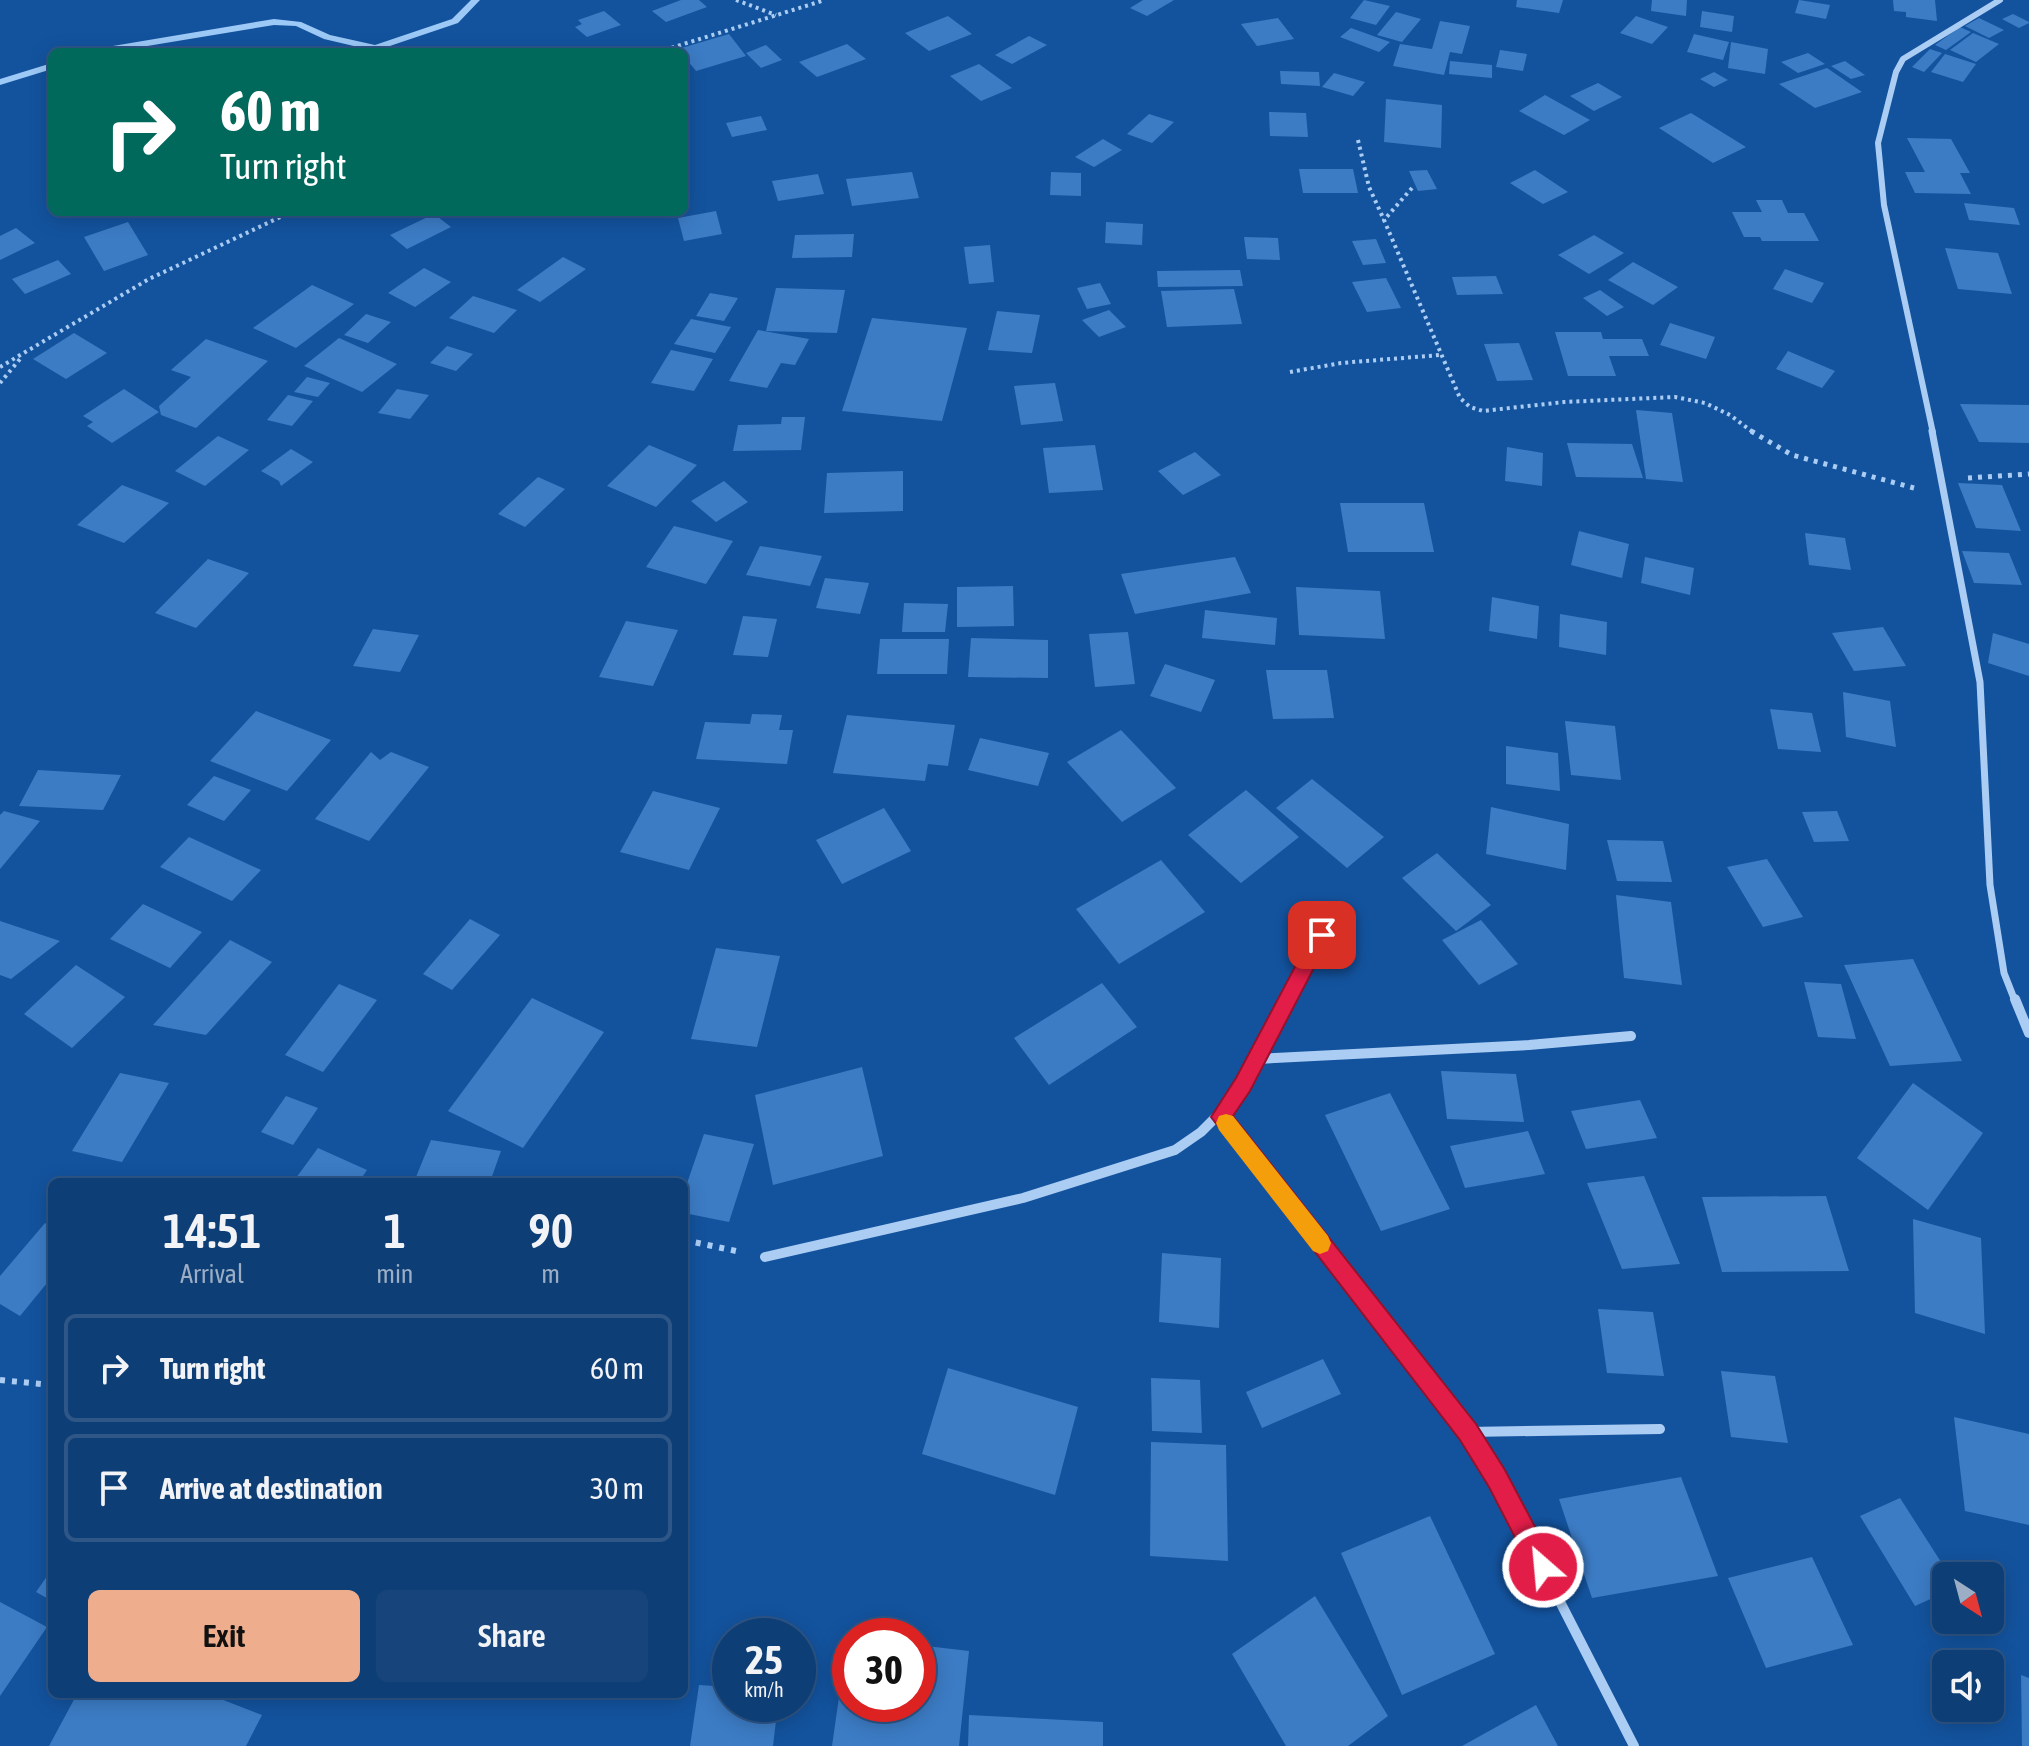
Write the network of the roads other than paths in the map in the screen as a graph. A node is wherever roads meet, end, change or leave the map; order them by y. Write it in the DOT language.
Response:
graph roads {
  1 [pos="2000,0"];
  2 [pos="1335,911"];
  3 [pos="2029,1033"];
  4 [pos="1631,1036"];
  5 [pos="1257,1059"];
  6 [pos="1221,1117"];
  7 [pos="765,1257"];
  8 [pos="1660,1429"];
  9 [pos="1468,1432"];
  10 [pos="1634,1746"];
  1 -- 3 [label="street"];
  2 -- 5 [label="street"];
  4 -- 5 [label="street"];
  5 -- 6 [label="street"];
  6 -- 7 [label="street"];
  6 -- 9 [label="street"];
  8 -- 9 [label="street"];
  9 -- 10 [label="street"];
}
